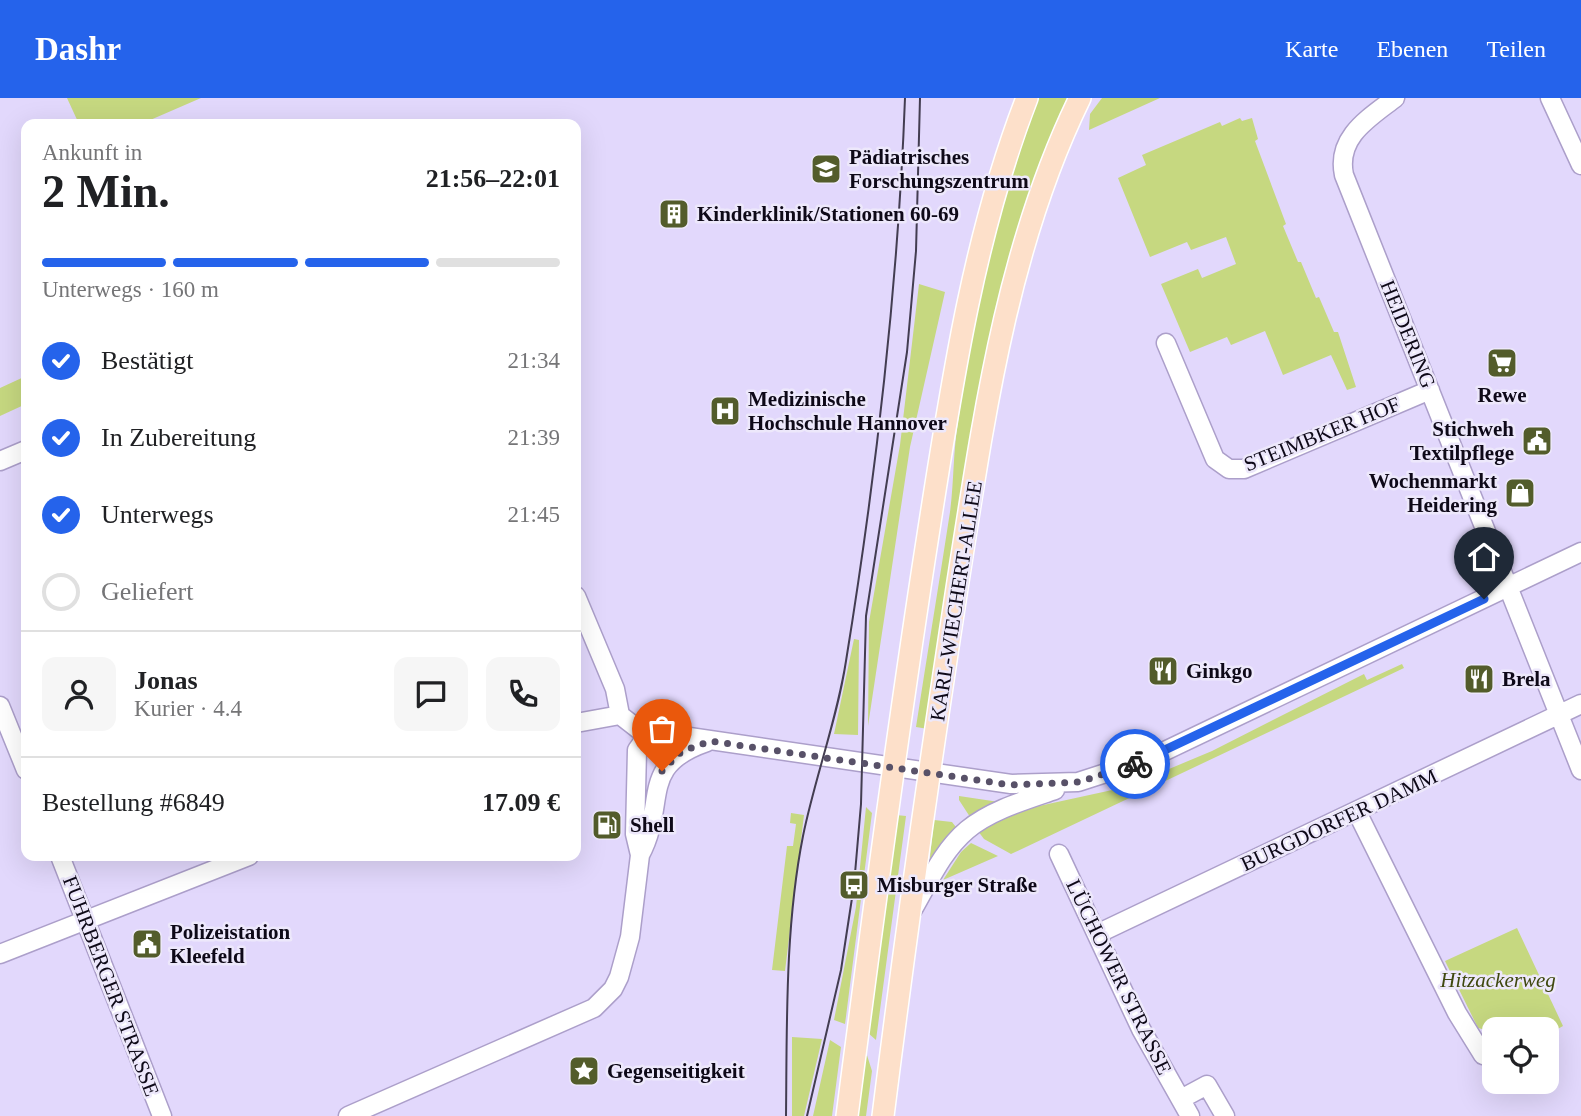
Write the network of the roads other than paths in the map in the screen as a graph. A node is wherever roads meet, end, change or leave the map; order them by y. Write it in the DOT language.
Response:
graph roads {
  1 [pos="1027,98"];
  2 [pos="1080,98"];
  3 [pos="1395,98"];
  4 [pos="1550,98"];
  5 [pos="1581,165"];
  6 [pos="1166,343"];
  7 [pos="1430,390"];
  8 [pos="21,452"];
  9 [pos="0,461"];
  10 [pos="1581,552"];
  11 [pos="1507,588"];
  12 [pos="581,608"];
  13 [pos="1581,704"];
  14 [pos="0,706"];
  15 [pos="620,715"];
  16 [pos="1559,715"];
  17 [pos="581,722"];
  18 [pos="647,736"];
  19 [pos="710,741"];
  20 [pos="21,758"];
  21 [pos="892,769"];
  22 [pos="1581,770"];
  23 [pos="929,773"];
  24 [pos="1079,782"];
  25 [pos="1357,812"];
  26 [pos="1059,854"];
  27 [pos="640,855"];
  28 [pos="62,861"];
  29 [pos="236,861"];
  30 [pos="910,914"];
  31 [pos="85,920"];
  32 [pos="1097,934"];
  33 [pos="0,954"];
  34 [pos="1482,1053"];
  35 [pos="1181,1100"];
  36 [pos="387,1109"];
  37 [pos="162,1116"];
  38 [pos="348,1116"];
  39 [pos="847,1116"];
  40 [pos="883,1116"];
  41 [pos="1190,1116"];
  42 [pos="1225,1116"];
  1 -- 21 [label="main road, KARL-WIECHERT-ALLEE"];
  2 -- 23 [label="main road, KARL-WIECHERT-ALLEE"];
  3 -- 7 [label="street, HEIDERING"];
  4 -- 5 [label="street"];
  6 -- 7 [label="street, STEIMBKER HOF"];
  7 -- 11 [label="street, HEIDERING"];
  8 -- 9 [label="street"];
  10 -- 11 [label="street"];
  11 -- 16 [label="street, HEIDERING"];
  11 -- 24 [label="street"];
  12 -- 15 [label="street"];
  13 -- 16 [label="street, BURGDORFER DAMM"];
  14 -- 20 [label="street"];
  15 -- 17 [label="street"];
  15 -- 18 [label="street"];
  16 -- 22 [label="street, HEIDERING"];
  16 -- 25 [label="street, BURGDORFER DAMM"];
  18 -- 19 [label="street"];
  18 -- 27 [label="street"];
  19 -- 21 [label="street"];
  19 -- 27 [label="street"];
  21 -- 23 [label="street"];
  21 -- 39 [label="main road, KARL-WIECHERT-ALLEE"];
  23 -- 24 [label="street"];
  23 -- 30 [label="main road, KARL-WIECHERT-ALLEE"];
  24 -- 30 [label="street"];
  25 -- 32 [label="street, BURGDORFER DAMM"];
  25 -- 34 [label="street"];
  26 -- 32 [label="street, LÜCHOWER STRASSE"];
  27 -- 36 [label="street"];
  28 -- 31 [label="street, FUHRBERGER STRASSE"];
  29 -- 31 [label="street"];
  30 -- 40 [label="main road, KARL-WIECHERT-ALLEE"];
  31 -- 33 [label="street"];
  31 -- 37 [label="street, FUHRBERGER STRASSE"];
  32 -- 35 [label="street, LÜCHOWER STRASSE"];
  35 -- 41 [label="street, LÜCHOWER STRASSE"];
  35 -- 42 [label="street, LÜCHOWER STRASSE"];
  36 -- 38 [label="street"];
}
